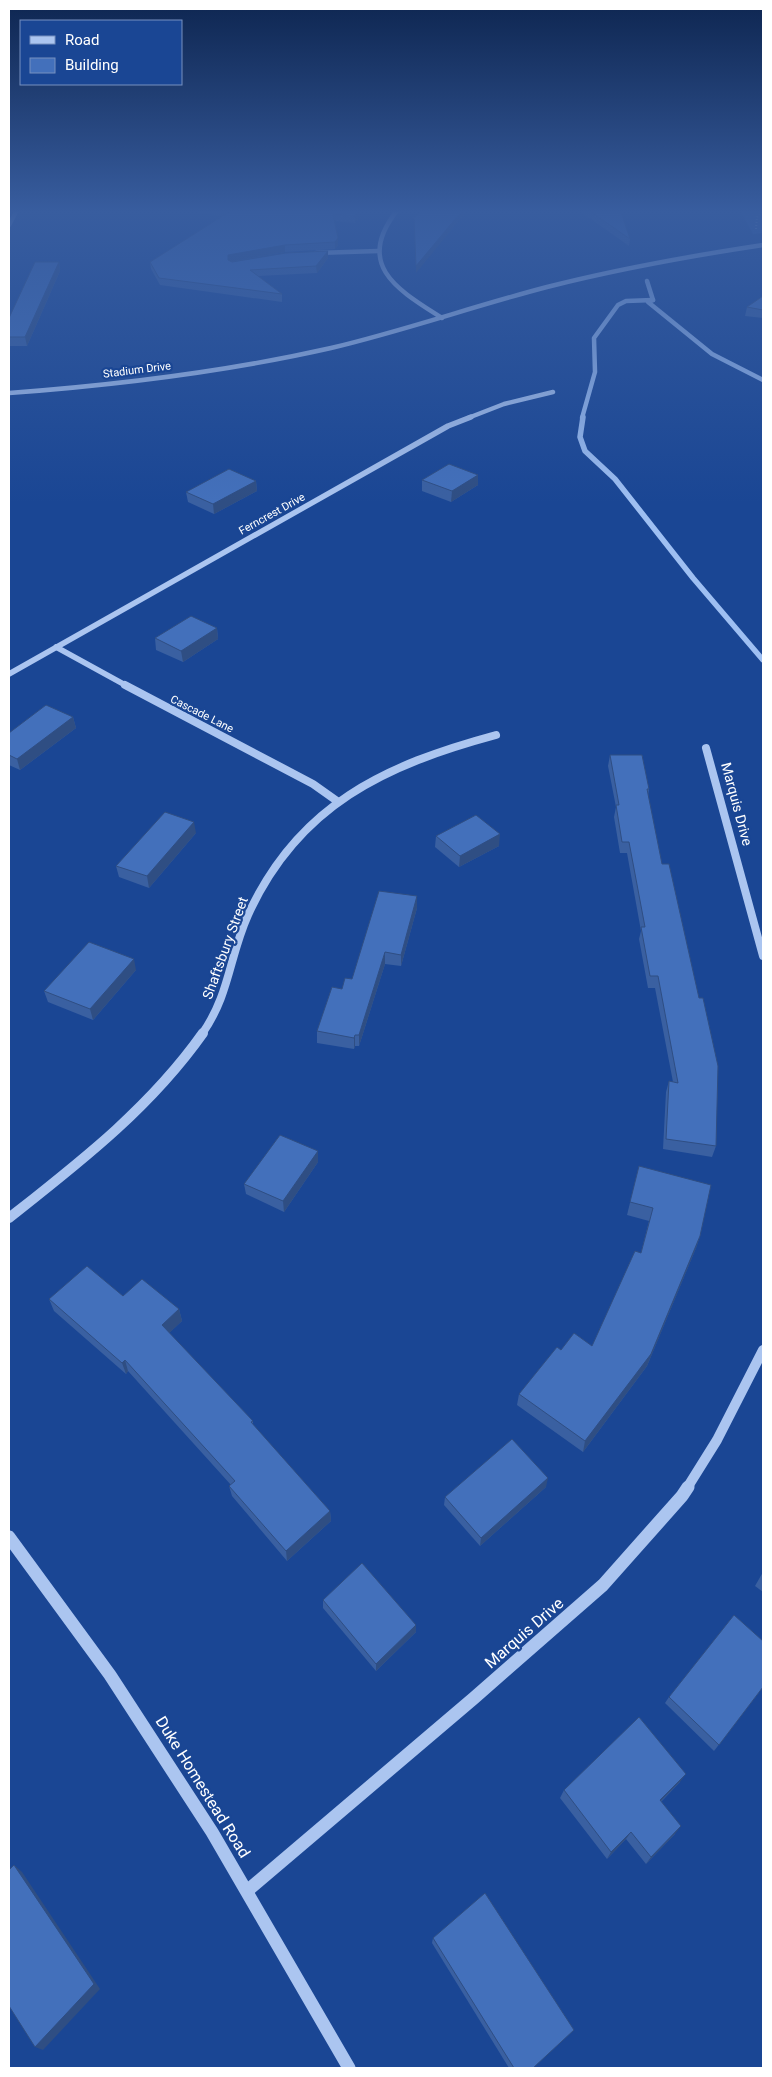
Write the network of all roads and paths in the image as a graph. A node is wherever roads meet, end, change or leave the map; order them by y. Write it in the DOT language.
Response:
graph roads {
  1 [pos="427,309"];
  2 [pos="472,309"];
  3 [pos="442,318"];
  4 [pos="9,392"];
  5 [pos="553,392"];
  6 [pos="56,647"];
  7 [pos="9,674"];
  8 [pos="496,735"];
  9 [pos="706,748"];
  10 [pos="337,801"];
  11 [pos="763,956"];
  12 [pos="9,1218"];
  13 [pos="763,1350"];
  14 [pos="9,1537"];
  15 [pos="247,1891"];
  16 [pos="349,2068"];
  1 -- 3 [label="street"];
  2 -- 3 [label="street, Stadium Drive"];
  3 -- 4 [label="street, Stadium Drive"];
  5 -- 6 [label="street, Ferncrest Drive"];
  6 -- 7 [label="street, Ferncrest Drive"];
  6 -- 10 [label="street, Cascade Lane"];
  8 -- 10 [label="street, Shaftsbury Street"];
  9 -- 11 [label="street, Marquis Drive"];
  10 -- 12 [label="street, Shaftsbury Street"];
  13 -- 15 [label="street, Marquis Drive"];
  14 -- 15 [label="street, Duke Homestead Road"];
  15 -- 16 [label="street, Duke Homestead Road"];
}
